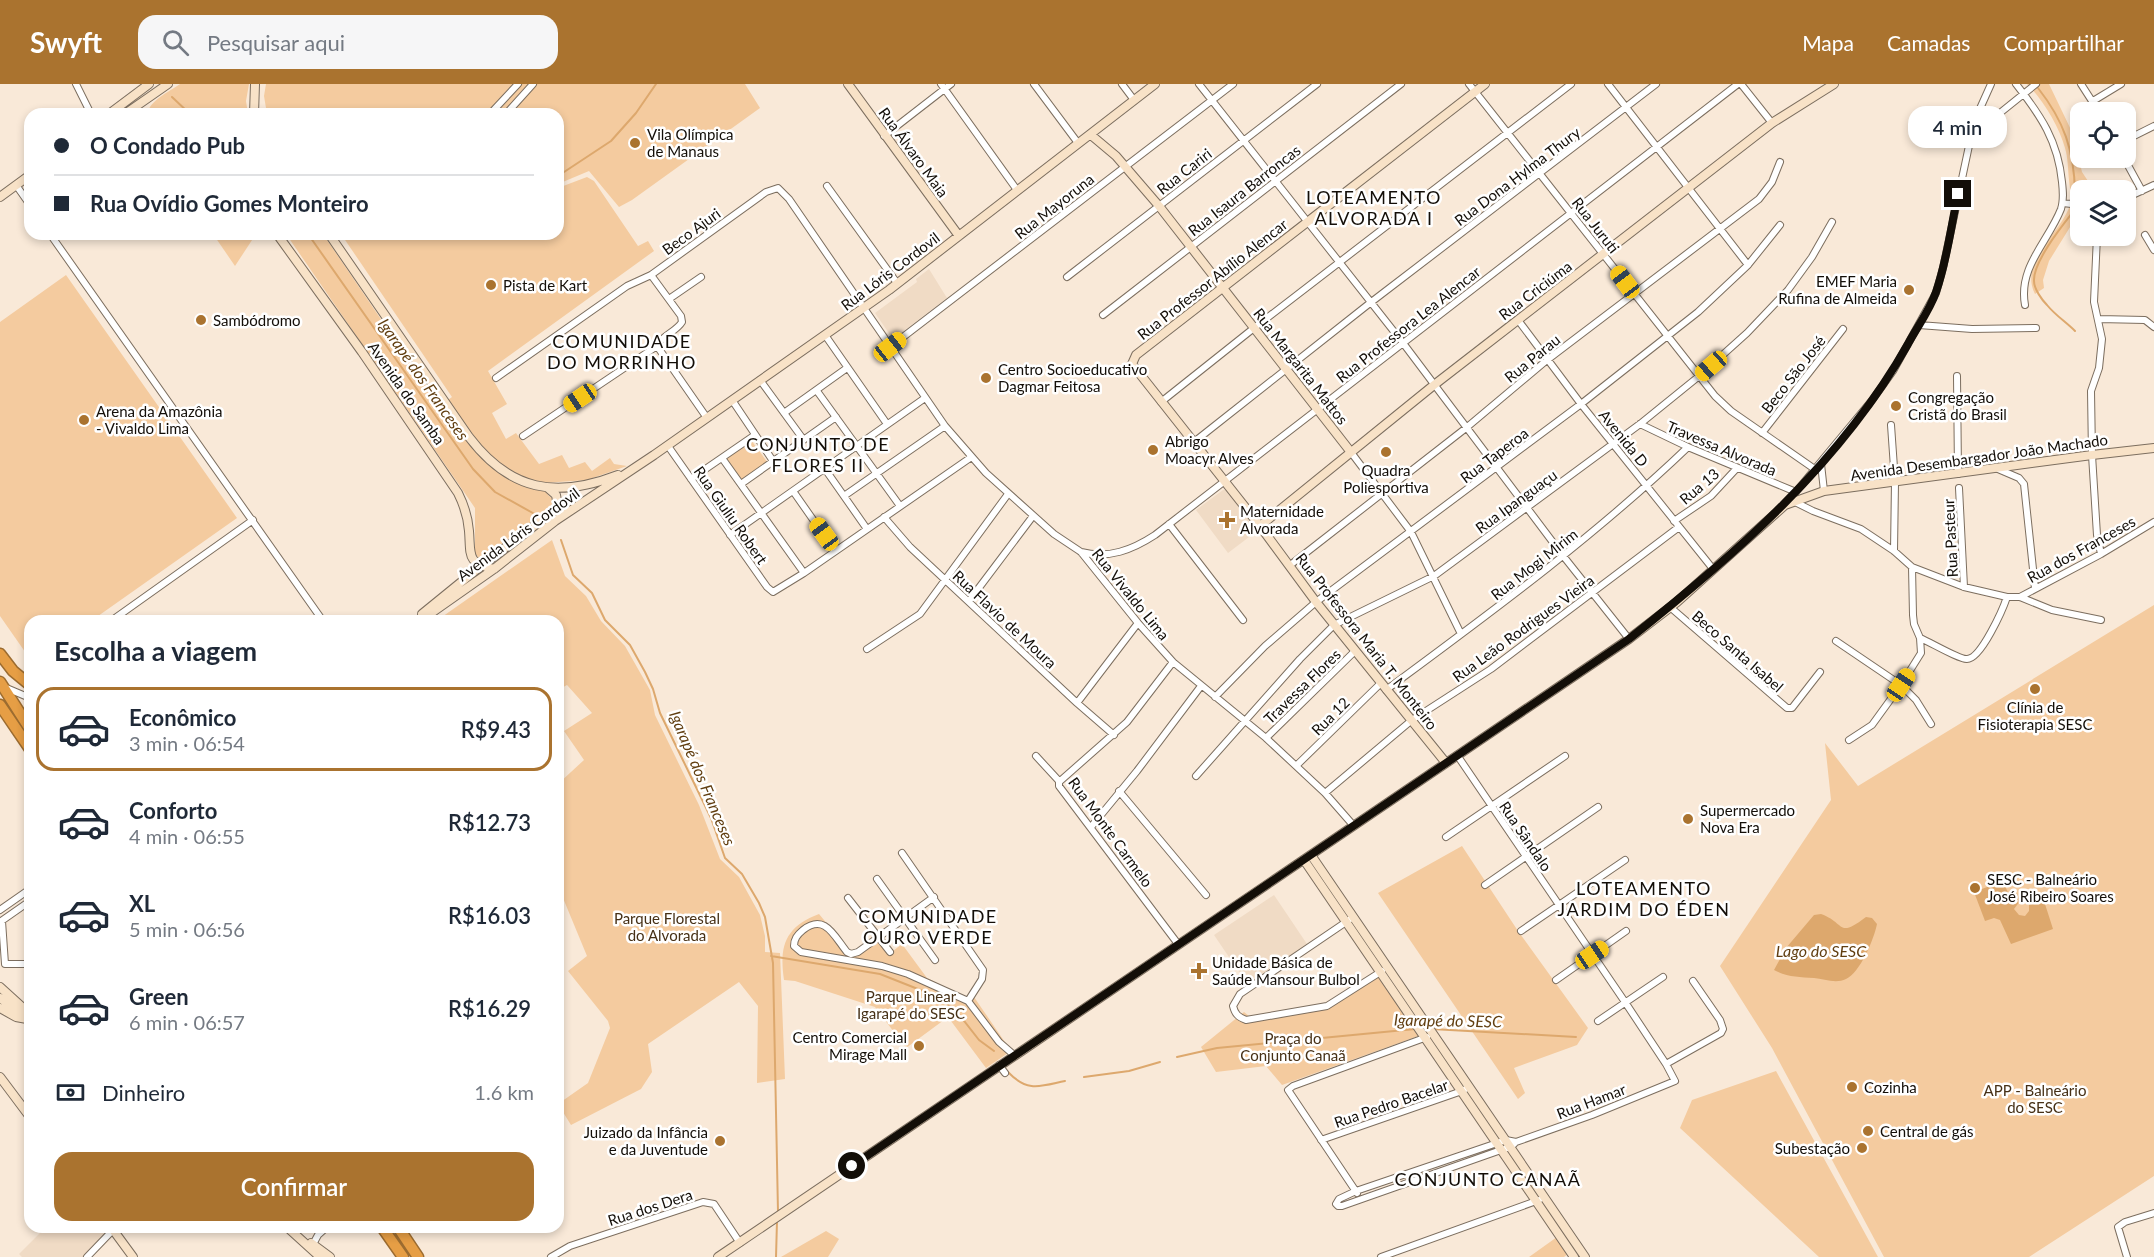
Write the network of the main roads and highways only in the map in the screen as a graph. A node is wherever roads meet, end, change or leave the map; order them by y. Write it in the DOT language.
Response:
graph roads {
  1 [pos="0,654"];
  2 [pos="24,679"];
  3 [pos="2,684"];
  4 [pos="0,705"];
  5 [pos="24,719"];
  6 [pos="24,740"];
  7 [pos="386,1233"];
  8 [pos="402,1233"];
  9 [pos="417,1254"];
  10 [pos="403,1257"];
  1 -- 2 [label="highway"];
  3 -- 5 [label="highway"];
  4 -- 6 [label="highway"];
  7 -- 10 [label="highway"];
  8 -- 9 [label="highway"];
}
